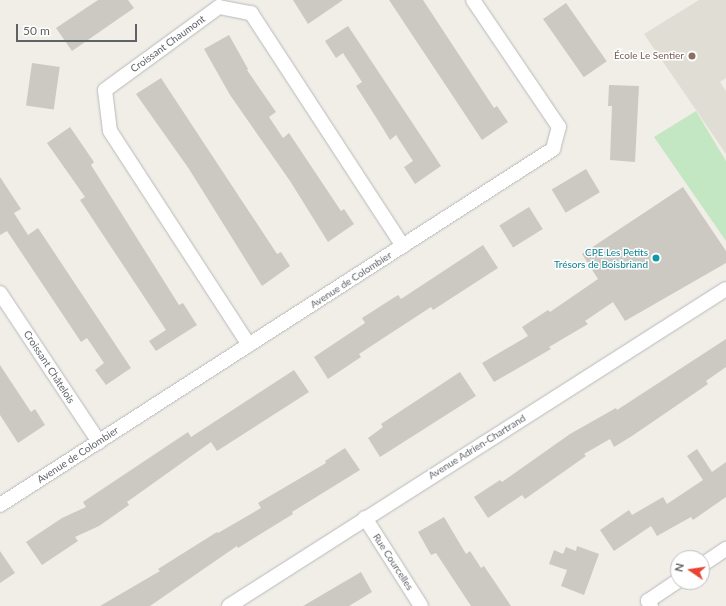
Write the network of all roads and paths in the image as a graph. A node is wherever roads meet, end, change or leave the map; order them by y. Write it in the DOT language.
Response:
graph roads {
  1 [pos="478,2"];
  2 [pos="403,246"];
  3 [pos="726,289"];
  4 [pos="0,293"];
  5 [pos="249,345"];
  6 [pos="99,442"];
  7 [pos="0,505"];
  8 [pos="365,518"];
  9 [pos="726,549"];
  10 [pos="710,560"];
  11 [pos="670,587"];
  12 [pos="649,604"];
  13 [pos="229,606"];
  14 [pos="421,606"];
  1 -- 2 [label="street, Avenue de Colombier"];
  2 -- 5 [label="street, Avenue de Colombier"];
  2 -- 5 [label="street, Croissant Chaumont"];
  3 -- 8 [label="street, Avenue Adrien-Chartrand"];
  4 -- 6 [label="street, Croissant Châtelois"];
  5 -- 6 [label="street, Avenue de Colombier"];
  6 -- 7 [label="street, Avenue de Colombier"];
  8 -- 13 [label="street, Avenue Adrien-Chartrand"];
  8 -- 14 [label="street, Rue Courcelles"];
  9 -- 10 [label="street"];
  11 -- 12 [label="street"];
}
